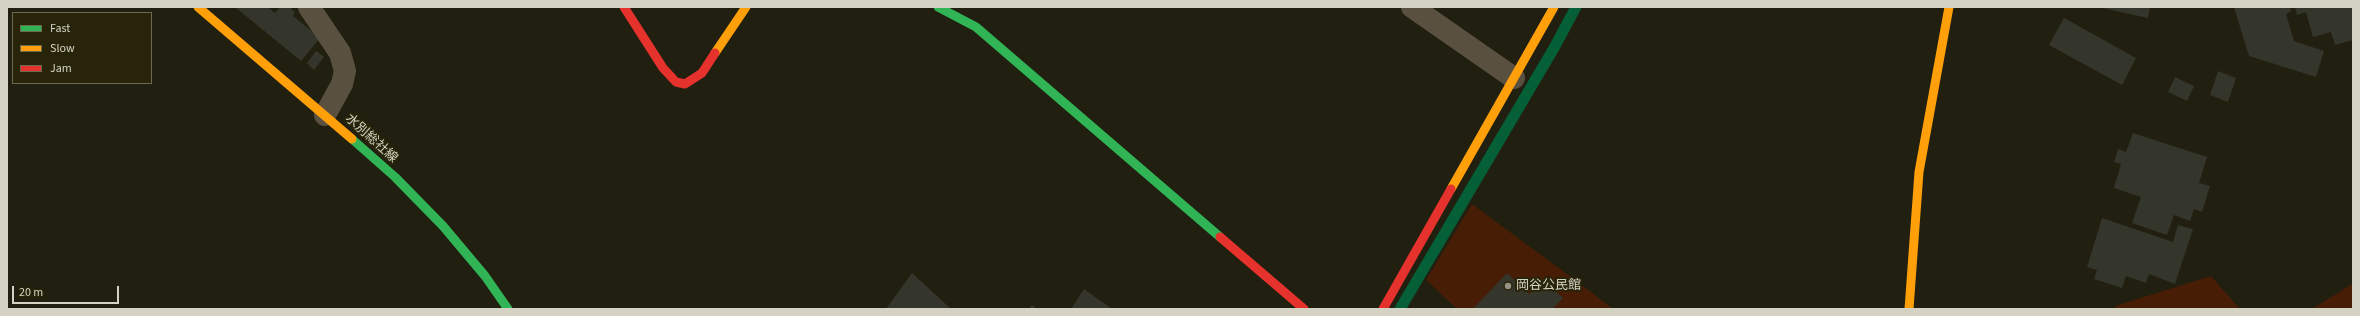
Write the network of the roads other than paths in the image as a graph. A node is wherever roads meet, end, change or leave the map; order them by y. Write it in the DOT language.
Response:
graph roads {
  1 [pos="198,7"];
  2 [pos="309,7"];
  3 [pos="624,7"];
  4 [pos="746,7"];
  5 [pos="938,7"];
  6 [pos="1412,7"];
  7 [pos="1554,7"];
  8 [pos="1949,7"];
  9 [pos="1514,78"];
  10 [pos="325,115"];
  11 [pos="508,309"];
  12 [pos="1304,309"];
  13 [pos="1382,309"];
  14 [pos="1909,309"];
  1 -- 10 [label="street, 水別総社線"];
  2 -- 10 [label="street"];
  3 -- 4 [label="street"];
  5 -- 12 [label="street"];
  6 -- 9 [label="street"];
  7 -- 9 [label="street"];
  8 -- 14 [label="street"];
  9 -- 13 [label="street"];
  10 -- 11 [label="street, 水別総社線"];
}
